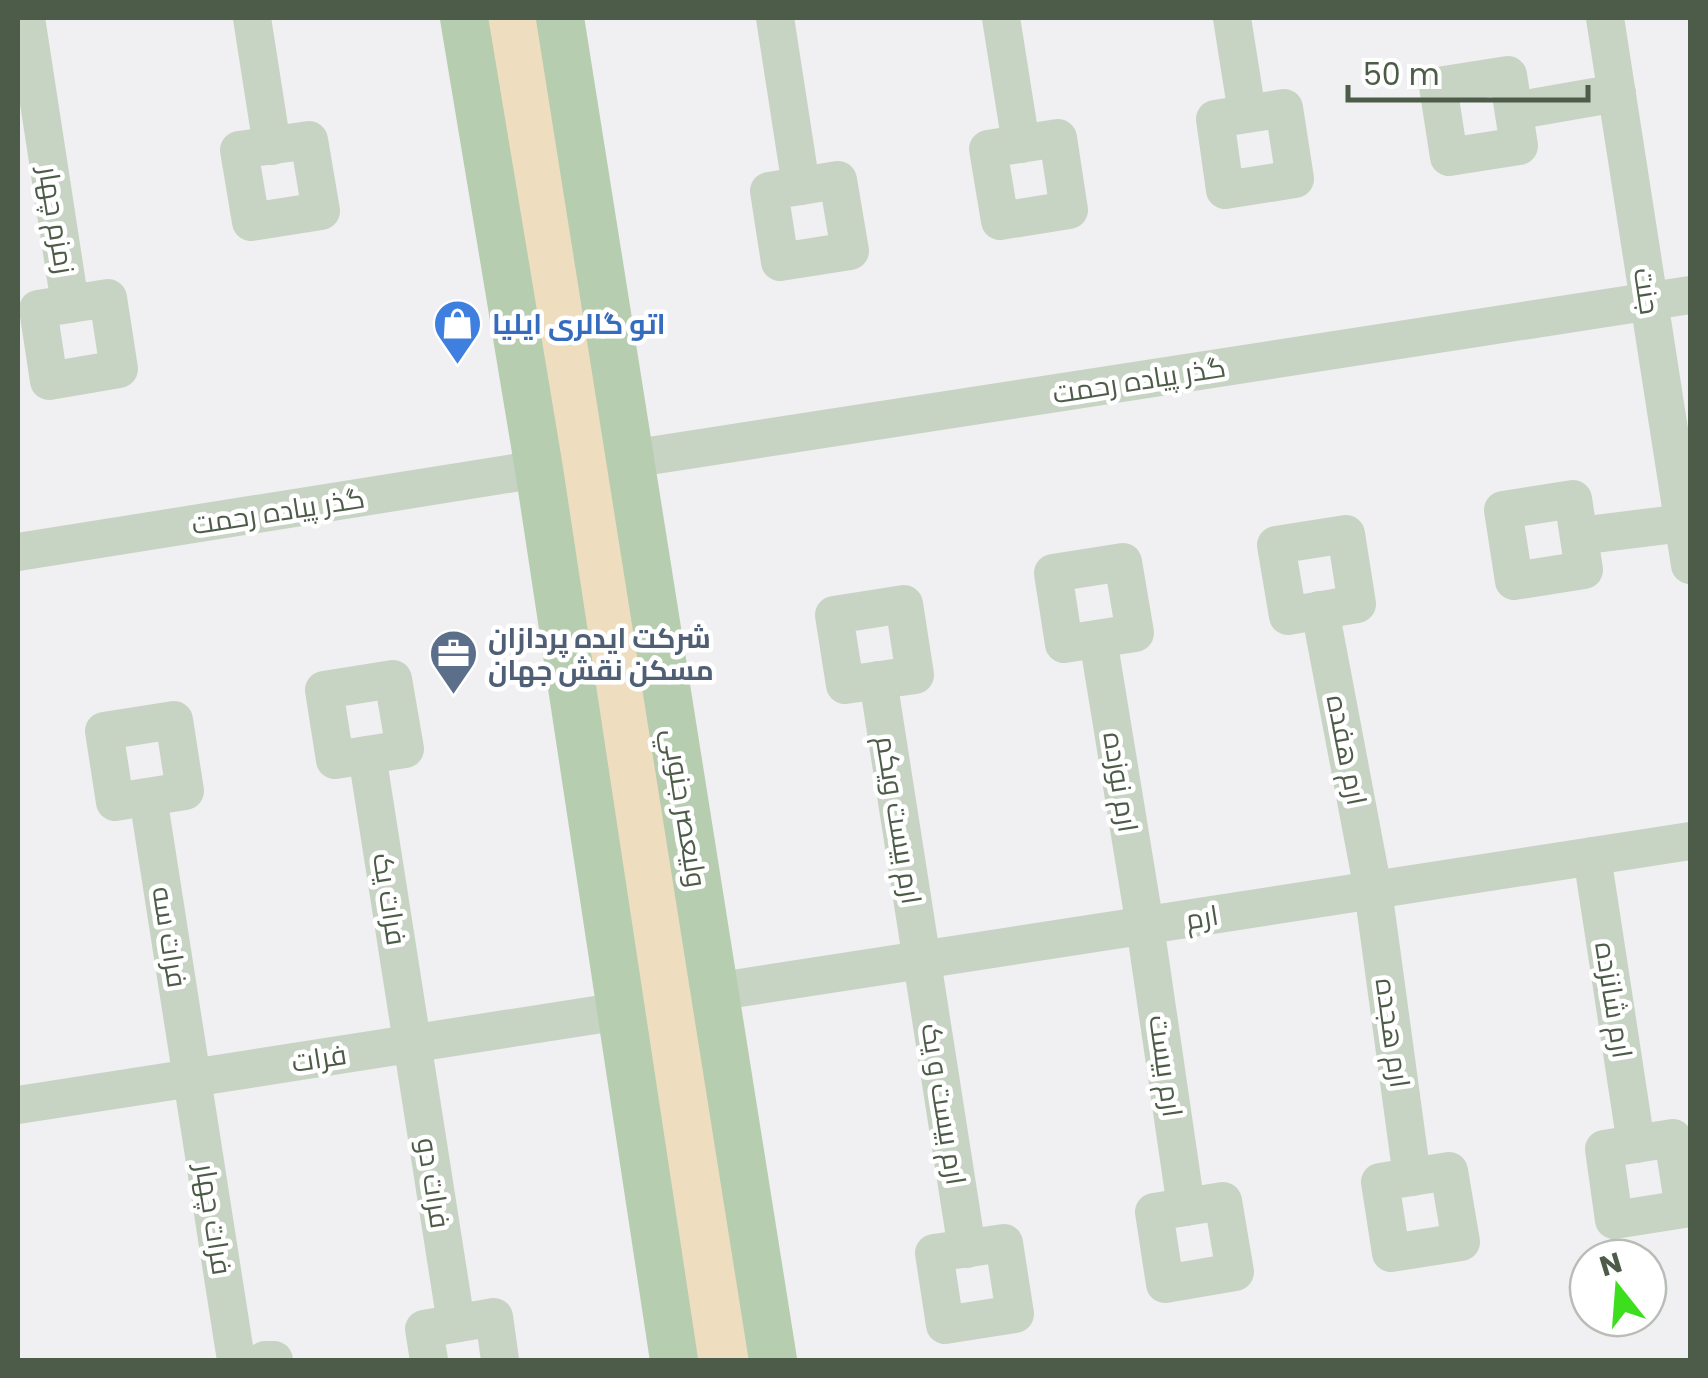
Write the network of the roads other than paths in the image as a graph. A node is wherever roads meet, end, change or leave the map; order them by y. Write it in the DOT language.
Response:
graph roads {
  1 [pos="26,18"];
  2 [pos="252,18"];
  3 [pos="464,18"];
  4 [pos="560,18"];
  5 [pos="775,18"];
  6 [pos="1001,18"];
  7 [pos="1232,18"];
  8 [pos="1605,18"];
  9 [pos="1616,93"];
  10 [pos="1514,112"];
  11 [pos="1247,114"];
  12 [pos="1021,144"];
  13 [pos="272,146"];
  14 [pos="801,186"];
  15 [pos="1690,295"];
  16 [pos="1649,300"];
  17 [pos="70,304"];
  18 [pos="630,459"];
  19 [pos="539,470"];
  20 [pos="1684,524"];
  21 [pos="1579,536"];
  22 [pos="18,552"];
  23 [pos="1690,565"];
  24 [pos="1320,610"];
  25 [pos="1098,639"];
  26 [pos="878,680"];
  27 [pos="367,755"];
  28 [pos="148,797"];
  29 [pos="1690,841"];
  30 [pos="1592,856"];
  31 [pos="1374,890"];
  32 [pos="1145,926"];
  33 [pos="921,960"];
  34 [pos="714,992"];
  35 [pos="621,1011"];
  36 [pos="412,1044"];
  37 [pos="192,1078"];
  38 [pos="18,1105"];
  39 [pos="1636,1144"];
  40 [pos="1685,1175"];
  41 [pos="1412,1177"];
  42 [pos="1186,1207"];
  43 [pos="966,1248"];
  44 [pos="456,1324"];
  45 [pos="236,1360"];
  46 [pos="264,1360"];
  47 [pos="274,1360"];
  48 [pos="429,1360"];
  49 [pos="500,1360"];
  50 [pos="674,1360"];
  51 [pos="773,1360"];
  1 -- 17 [label="street, زمزم چهار"];
  2 -- 13 [label="street"];
  3 -- 19 [label="main road"];
  4 -- 18 [label="main road, وليعصر جنوبي"];
  5 -- 14 [label="street"];
  6 -- 12 [label="street"];
  7 -- 11 [label="street"];
  8 -- 9 [label="street, جنت"];
  9 -- 10 [label="street"];
  9 -- 16 [label="street, جنت"];
  15 -- 16 [label="street, گذر پیاده رحمت"];
  16 -- 18 [label="street, گذر پیاده رحمت"];
  16 -- 20 [label="street, جنت"];
  18 -- 34 [label="main road, وليعصر جنوبي"];
  19 -- 22 [label="street, گذر پیاده رحمت"];
  19 -- 35 [label="main road"];
  20 -- 21 [label="street"];
  20 -- 23 [label="street, جنت"];
  24 -- 31 [label="street, ارم هفده"];
  25 -- 32 [label="street, ارم نوزده"];
  26 -- 33 [label="street, ارم بیست ویکم"];
  27 -- 36 [label="street, فرات یک"];
  28 -- 37 [label="street, فرات سه"];
  29 -- 30 [label="street, ارم"];
  30 -- 31 [label="street, ارم"];
  30 -- 39 [label="street, ارم شانزده"];
  31 -- 32 [label="street, ارم"];
  31 -- 41 [label="street, ارم هجده"];
  32 -- 33 [label="street, ارم"];
  32 -- 42 [label="street, ارم بیست"];
  33 -- 34 [label="street, ارم"];
  33 -- 43 [label="street, ارم بیست و یک"];
  34 -- 51 [label="main road, وليعصر جنوبي"];
  35 -- 36 [label="street, فرات"];
  35 -- 50 [label="main road"];
  36 -- 37 [label="street, فرات"];
  36 -- 44 [label="street, فرات دو"];
  37 -- 38 [label="street, فرات"];
  37 -- 45 [label="street, فرات چهار"];
  39 -- 40 [label="street"];
  39 -- 40 [label="street"];
  44 -- 48 [label="street"];
  44 -- 49 [label="street"];
  46 -- 47 [label="street"];
}
